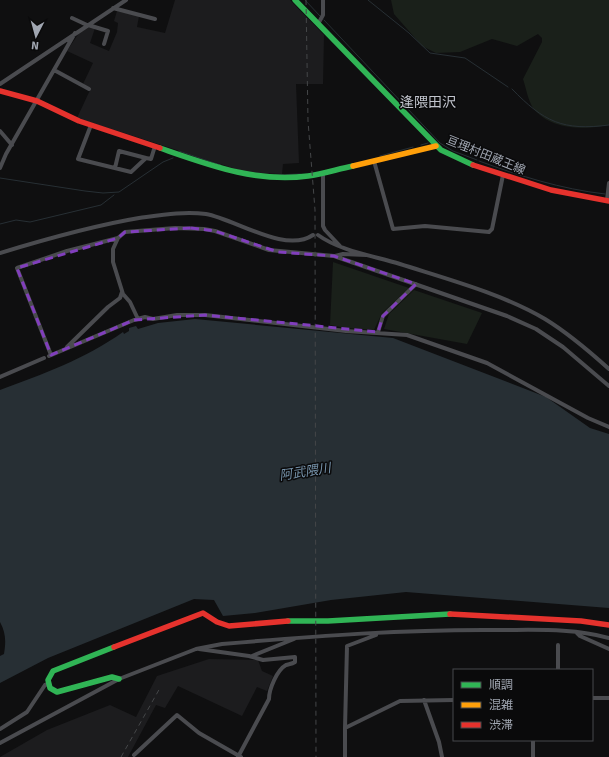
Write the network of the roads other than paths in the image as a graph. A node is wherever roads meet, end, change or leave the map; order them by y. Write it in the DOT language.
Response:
graph roads {
  1 [pos="126,0"];
  2 [pos="295,0"];
  3 [pos="323,0"];
  4 [pos="113,8"];
  5 [pos="72,18"];
  6 [pos="155,19"];
  7 [pos="318,24"];
  8 [pos="88,25"];
  9 [pos="75,33"];
  10 [pos="104,44"];
  11 [pos="54,70"];
  12 [pos="0,84"];
  13 [pos="89,89"];
  14 [pos="0,91"];
  15 [pos="37,101"];
  16 [pos="91,125"];
  17 [pos="0,132"];
  18 [pos="12,145"];
  19 [pos="155,146"];
  20 [pos="436,146"];
  21 [pos="6,154"];
  22 [pos="0,158"];
  23 [pos="146,158"];
  24 [pos="374,161"];
  25 [pos="0,168"];
  26 [pos="115,168"];
  27 [pos="323,173"];
  28 [pos="504,176"];
  29 [pos="609,183"];
  30 [pos="608,200"];
  31 [pos="118,238"];
  32 [pos="340,246"];
  33 [pos="0,253"];
  34 [pos="334,256"];
  35 [pos="375,256"];
  36 [pos="416,284"];
  37 [pos="122,289"];
  38 [pos="138,319"];
  39 [pos="378,332"];
  40 [pos="65,349"];
  41 [pos="44,358"];
  42 [pos="609,369"];
  43 [pos="0,377"];
  44 [pos="609,386"];
  45 [pos="609,427"];
  46 [pos="609,625"];
  47 [pos="576,632"];
  48 [pos="378,634"];
  49 [pos="296,638"];
  50 [pos="609,638"];
  51 [pos="558,645"];
  52 [pos="196,649"];
  53 [pos="609,649"];
  54 [pos="252,656"];
  55 [pos="558,669"];
  56 [pos="119,678"];
  57 [pos="48,684"];
  58 [pos="593,698"];
  59 [pos="609,698"];
  60 [pos="424,700"];
  61 [pos="453,700"];
  62 [pos="346,728"];
  63 [pos="0,729"];
  64 [pos="533,741"];
  65 [pos="0,743"];
  66 [pos="134,755"];
  67 [pos="239,757"];
  68 [pos="344,757"];
  69 [pos="442,757"];
  70 [pos="533,757"];
  1 -- 4 [label="street"];
  2 -- 7 [label="street, 亘理村田蔵王線"];
  3 -- 7 [label="street"];
  4 -- 6 [label="street"];
  4 -- 8 [label="street"];
  5 -- 8 [label="street"];
  7 -- 20 [label="street, 亘理村田蔵王線"];
  8 -- 9 [label="street"];
  8 -- 10 [label="street"];
  9 -- 11 [label="street"];
  9 -- 12 [label="street"];
  11 -- 13 [label="street"];
  11 -- 15 [label="street"];
  14 -- 15 [label="street"];
  15 -- 16 [label="street"];
  15 -- 18 [label="street"];
  16 -- 19 [label="street"];
  16 -- 26 [label="street"];
  17 -- 18 [label="street"];
  18 -- 21 [label="street"];
  19 -- 23 [label="street"];
  19 -- 27 [label="street"];
  20 -- 24 [label="street"];
  20 -- 28 [label="street, 亘理村田蔵王線"];
  21 -- 22 [label="street"];
  21 -- 25 [label="street"];
  23 -- 26 [label="street"];
  23 -- 26 [label="street"];
  24 -- 27 [label="street"];
  24 -- 28 [label="street"];
  27 -- 32 [label="street"];
  28 -- 30 [label="street, 亘理村田蔵王線"];
  29 -- 30 [label="street"];
  31 -- 34 [label="street"];
  31 -- 37 [label="street"];
  31 -- 40 [label="street"];
  32 -- 33 [label="street"];
  32 -- 35 [label="street"];
  34 -- 35 [label="street"];
  34 -- 36 [label="street"];
  35 -- 42 [label="street"];
  36 -- 39 [label="street"];
  36 -- 44 [label="street"];
  37 -- 38 [label="street"];
  37 -- 40 [label="street"];
  38 -- 39 [label="street"];
  38 -- 40 [label="street"];
  39 -- 45 [label="street"];
  41 -- 43 [label="street"];
  46 -- 57 [label="street"];
  47 -- 48 [label="street"];
  47 -- 50 [label="street"];
  47 -- 53 [label="street"];
  48 -- 49 [label="street"];
  48 -- 62 [label="street"];
  49 -- 52 [label="street"];
  49 -- 54 [label="street"];
  51 -- 55 [label="street"];
  52 -- 54 [label="street"];
  52 -- 56 [label="street"];
  54 -- 67 [label="street"];
  56 -- 57 [label="street"];
  56 -- 65 [label="street"];
  57 -- 63 [label="street"];
  58 -- 59 [label="street"];
  60 -- 61 [label="street"];
  60 -- 62 [label="street"];
  60 -- 69 [label="street"];
  62 -- 68 [label="street"];
  64 -- 70 [label="street"];
  66 -- 67 [label="street"];
}
